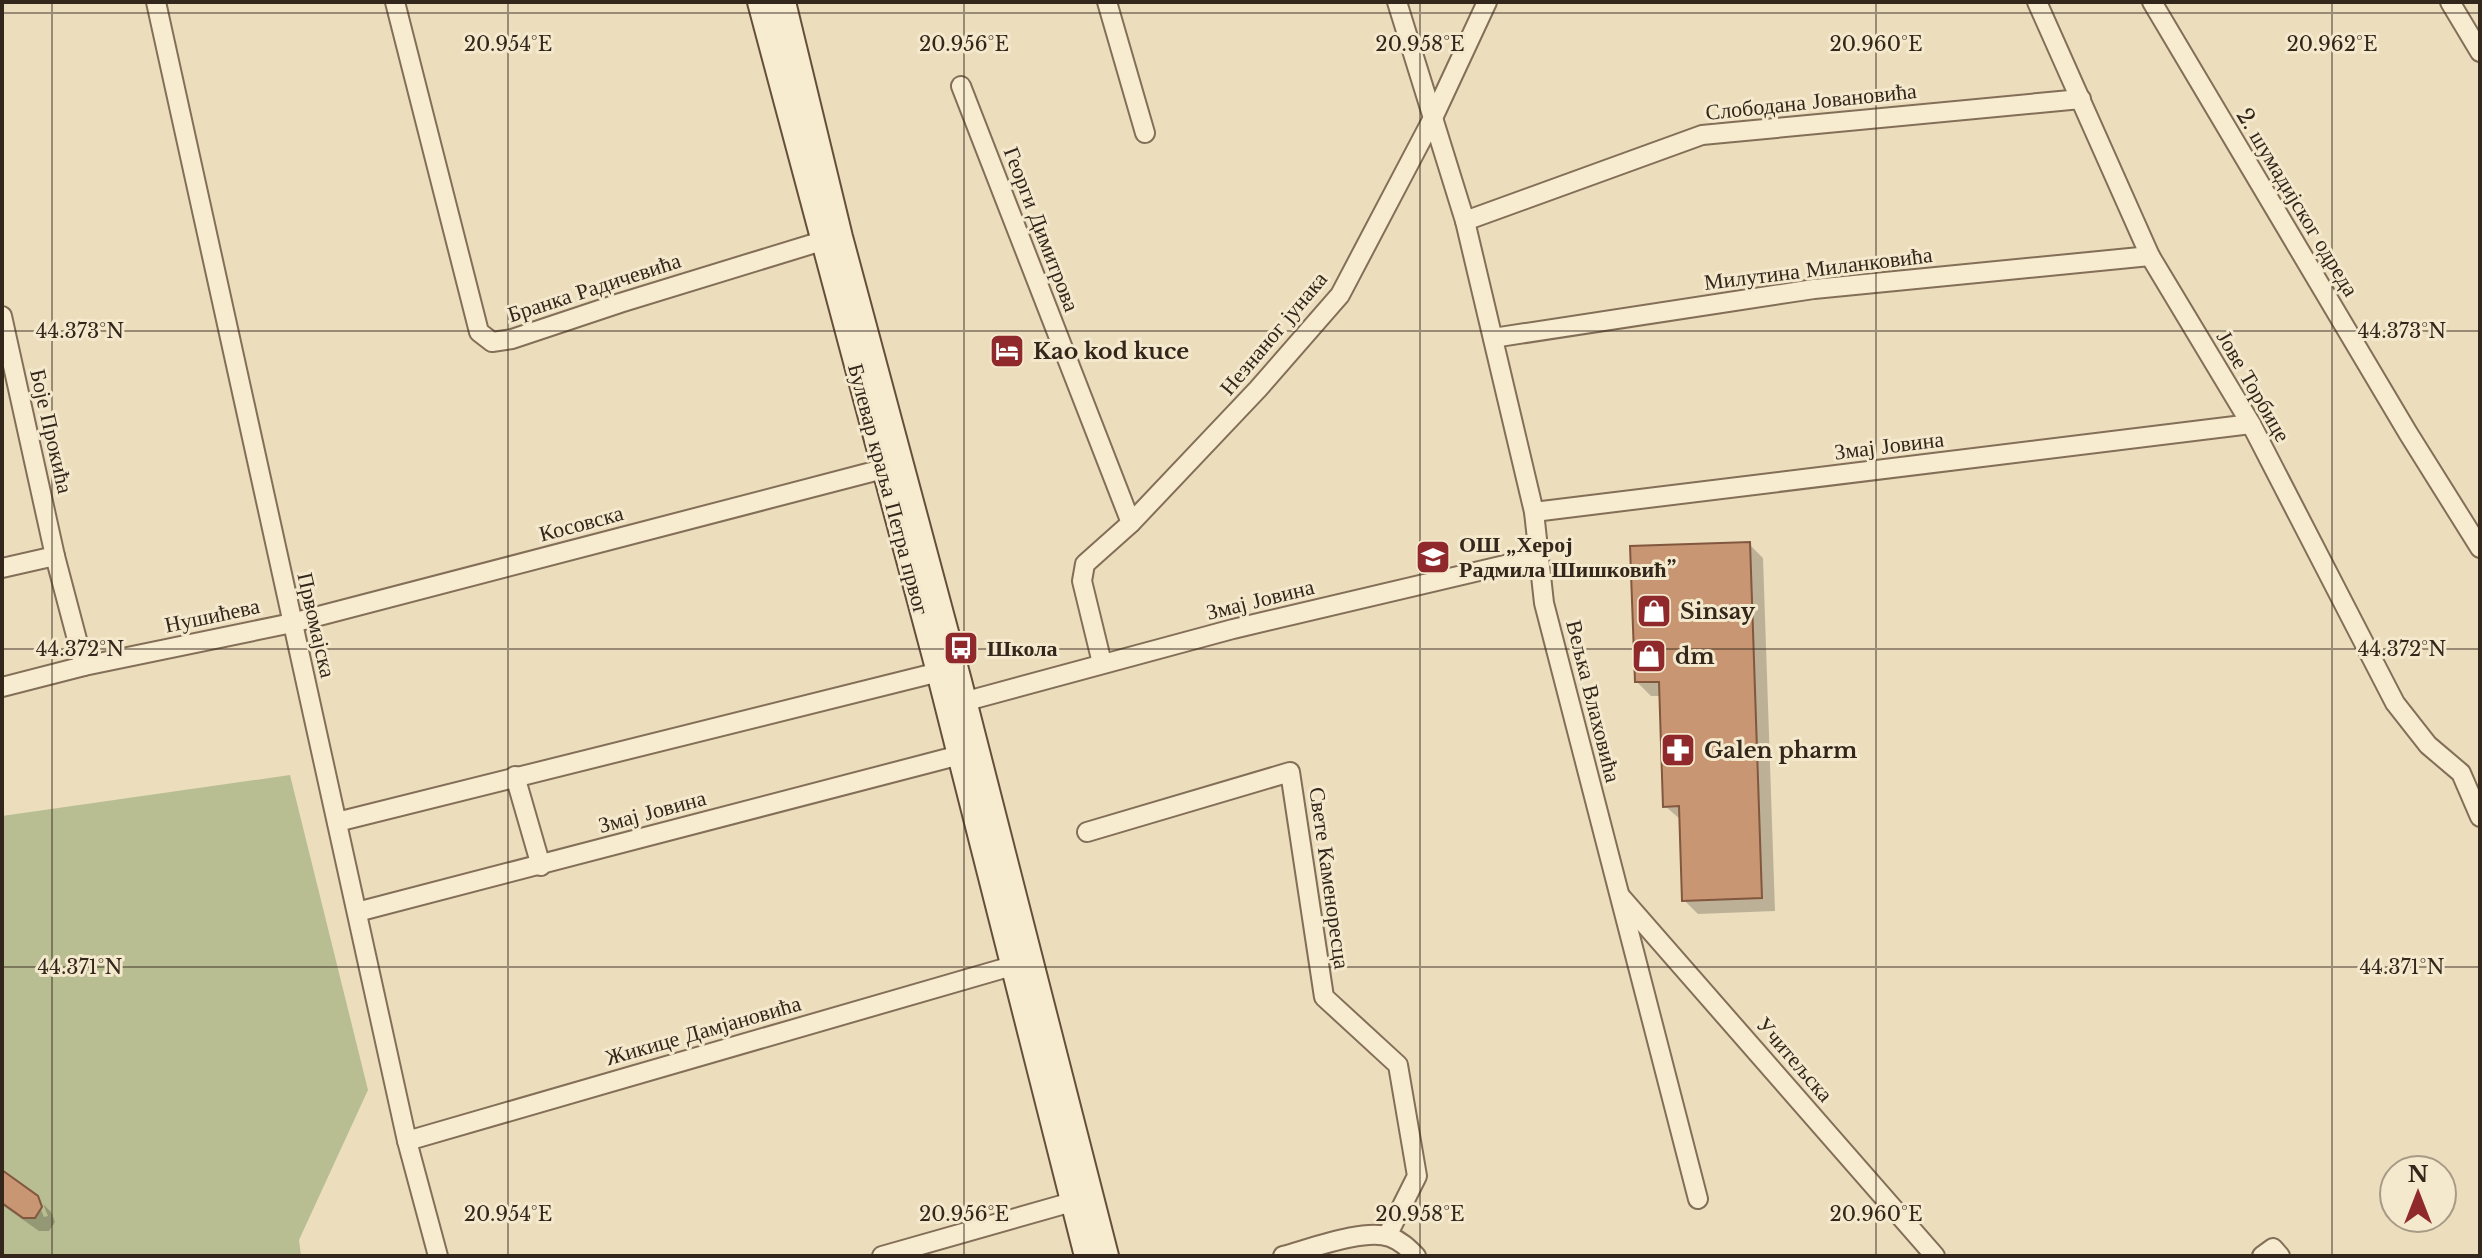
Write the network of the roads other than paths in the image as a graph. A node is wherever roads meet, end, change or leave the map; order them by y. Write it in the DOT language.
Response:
graph roads {
  1 [pos="156,2"];
  2 [pos="395,2"];
  3 [pos="760,2"];
  4 [pos="783,2"];
  5 [pos="1107,2"];
  6 [pos="1397,2"];
  7 [pos="1487,2"];
  8 [pos="2037,2"];
  9 [pos="2152,2"];
  10 [pos="2450,2"];
  11 [pos="2480,52"];
  12 [pos="961,86"];
  13 [pos="2081,99"];
  14 [pos="1433,118"];
  15 [pos="1145,133"];
  16 [pos="1465,221"];
  17 [pos="822,241"];
  18 [pos="2150,256"];
  19 [pos="2,316"];
  20 [pos="1493,338"];
  21 [pos="2251,424"];
  22 [pos="883,469"];
  23 [pos="1534,512"];
  24 [pos="1131,523"];
  25 [pos="2480,548"];
  26 [pos="55,556"];
  27 [pos="1539,557"];
  28 [pos="2,568"];
  29 [pos="292,623"];
  30 [pos="1102,663"];
  31 [pos="84,666"];
  32 [pos="939,672"];
  33 [pos="2,687"];
  34 [pos="956,704"];
  35 [pos="960,755"];
  36 [pos="2480,768"];
  37 [pos="2461,773"];
  38 [pos="515,776"];
  39 [pos="2480,817"];
  40 [pos="337,822"];
  41 [pos="1087,832"];
  42 [pos="541,866"];
  43 [pos="1618,893"];
  44 [pos="357,912"];
  45 [pos="1012,966"];
  46 [pos="407,1141"];
  47 [pos="1698,1199"];
  48 [pos="1072,1202"];
  49 [pos="1387,1236"];
  50 [pos="438,1256"];
  51 [pos="882,1256"];
  52 [pos="1087,1256"];
  53 [pos="1106,1256"];
  54 [pos="1283,1256"];
  55 [pos="1416,1256"];
  56 [pos="1935,1256"];
  57 [pos="2262,1256"];
  58 [pos="2280,1256"];
  1 -- 29 [label="street, Првомајска"];
  2 -- 17 [label="street, Бранка Радичевића"];
  3 -- 17 [label="main road, Булевар краља Петра првог"];
  4 -- 34 [label="main road, Булевар краља Петра првог"];
  5 -- 15 [label="street"];
  6 -- 14 [label="street, Вељка Влаховића"];
  7 -- 14 [label="street, Незнаног јунака"];
  8 -- 13 [label="street, Јове Торбице"];
  9 -- 25 [label="street, 2. шумадијског одреда"];
  10 -- 11 [label="street"];
  12 -- 24 [label="street, Георги Димитрова"];
  13 -- 16 [label="street, Слободана Јовановића"];
  13 -- 18 [label="street, Јове Торбице"];
  14 -- 16 [label="street, Вељка Влаховића"];
  14 -- 24 [label="street, Незнаног јунака"];
  16 -- 20 [label="street, Вељка Влаховића"];
  17 -- 22 [label="main road, Булевар краља Петра првог"];
  18 -- 20 [label="street, Милутина Миланковића"];
  18 -- 21 [label="street, Јове Торбице"];
  19 -- 26 [label="street, Боје Прокића"];
  20 -- 23 [label="street, Вељка Влаховића"];
  21 -- 23 [label="street, Змај Јовина"];
  21 -- 37 [label="street, Јове Торбице"];
  22 -- 29 [label="street, Косовска"];
  22 -- 32 [label="main road, Булевар краља Петра првог"];
  23 -- 27 [label="street, Вељка Влаховића"];
  24 -- 30 [label="street, Незнаног јунака"];
  26 -- 28 [label="street"];
  26 -- 31 [label="street, Боје Прокића"];
  27 -- 30 [label="street, Змај Јовина"];
  27 -- 43 [label="street, Вељка Влаховића"];
  29 -- 31 [label="street, Нушићева"];
  29 -- 40 [label="street, Првомајска"];
  30 -- 34 [label="street, Змај Јовина"];
  31 -- 33 [label="street, Нушићева"];
  32 -- 34 [label="main road, Булевар краља Петра првог"];
  32 -- 38 [label="street"];
  34 -- 35 [label="main road, Булевар краља Петра првог"];
  34 -- 53 [label="main road, Булевар краља Петра првог"];
  35 -- 42 [label="street, Змај Јовина"];
  35 -- 45 [label="main road, Булевар краља Петра првог"];
  36 -- 37 [label="street"];
  37 -- 39 [label="street, Јове Торбице"];
  38 -- 40 [label="street"];
  38 -- 42 [label="street"];
  40 -- 44 [label="street, Првомајска"];
  41 -- 49 [label="street, Свете Каменоресца"];
  42 -- 44 [label="street, Змај Јовина"];
  43 -- 47 [label="street, Вељка Влаховића"];
  43 -- 56 [label="street, Учитељска"];
  44 -- 46 [label="street, Првомајска"];
  45 -- 46 [label="street, Жикице Дамјановића"];
  45 -- 48 [label="main road, Булевар краља Петра првог"];
  46 -- 50 [label="street, Првомајска"];
  48 -- 51 [label="street"];
  48 -- 52 [label="main road, Булевар краља Петра првог"];
  49 -- 54 [label="street"];
  49 -- 55 [label="street"];
  57 -- 58 [label="street"];
}
